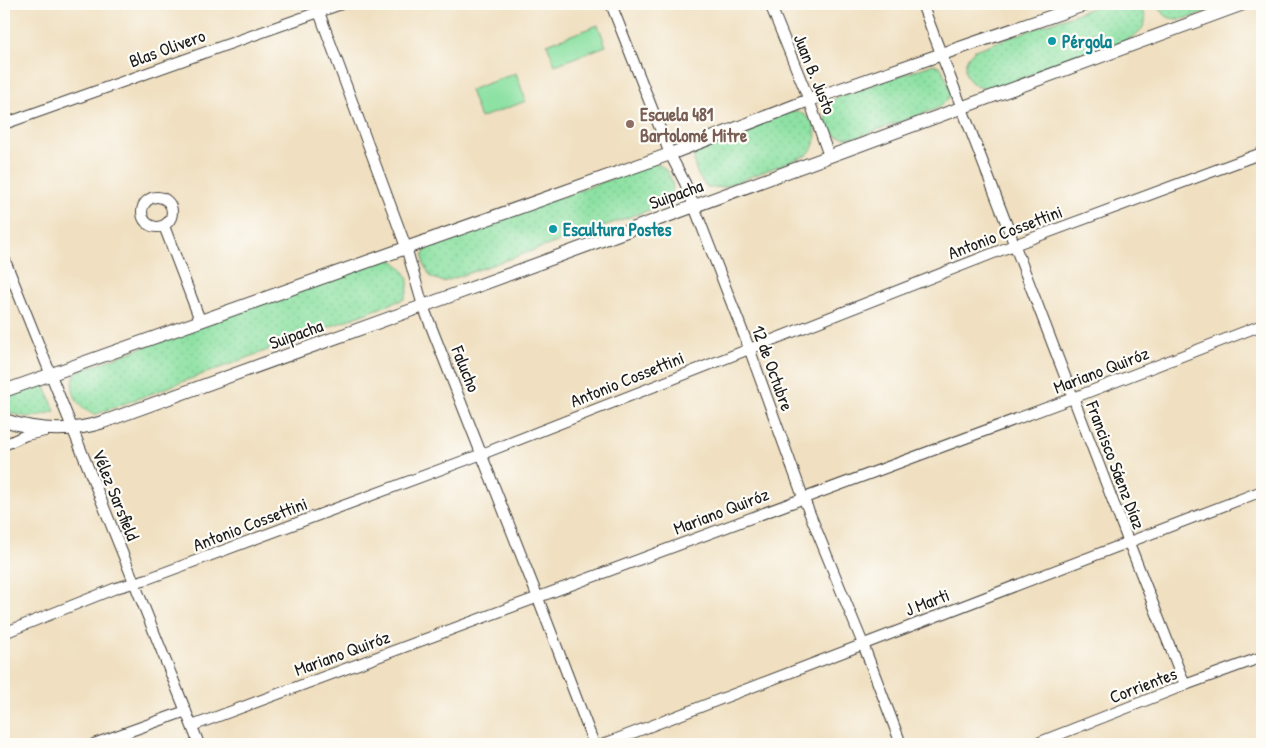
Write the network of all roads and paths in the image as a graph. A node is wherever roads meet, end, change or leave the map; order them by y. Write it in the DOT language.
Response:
graph roads {
  1 [pos="341,4"];
  2 [pos="611,4"];
  3 [pos="770,4"];
  4 [pos="922,4"];
  5 [pos="1087,4"];
  6 [pos="1243,4"];
  7 [pos="317,8"];
  8 [pos="942,54"];
  9 [pos="809,100"];
  10 [pos="963,108"];
  11 [pos="4,124"];
  12 [pos="1262,153"];
  13 [pos="670,154"];
  14 [pos="829,156"];
  15 [pos="694,206"];
  16 [pos="164,226"];
  17 [pos="1014,245"];
  18 [pos="406,247"];
  19 [pos="4,258"];
  20 [pos="423,306"];
  21 [pos="200,320"];
  22 [pos="1262,325"];
  23 [pos="749,348"];
  24 [pos="50,373"];
  25 [pos="4,390"];
  26 [pos="1073,398"];
  27 [pos="4,420"];
  28 [pos="72,429"];
  29 [pos="53,430"];
  30 [pos="4,445"];
  31 [pos="482,454"];
  32 [pos="1262,491"];
  33 [pos="803,497"];
  34 [pos="1129,543"];
  35 [pos="135,583"];
  36 [pos="538,598"];
  37 [pos="4,633"];
  38 [pos="863,644"];
  39 [pos="1262,657"];
  40 [pos="1185,685"];
  41 [pos="186,711"];
  42 [pos="192,726"];
  43 [pos="94,744"];
  44 [pos="199,744"];
  45 [pos="594,744"];
  46 [pos="604,744"];
  47 [pos="901,744"];
  48 [pos="1035,744"];
  1 -- 7 [label="street, Blas Olivero"];
  2 -- 13 [label="street, 12 de Octubre"];
  3 -- 9 [label="street, Juan B. Justo"];
  4 -- 8 [label="street, Francisco Sáenz Díaz"];
  5 -- 8 [label="street"];
  6 -- 10 [label="street, Suipacha"];
  7 -- 11 [label="street, Blas Olivero"];
  7 -- 18 [label="street, Falucho"];
  8 -- 9 [label="street"];
  8 -- 10 [label="street, Francisco Sáenz Díaz"];
  9 -- 13 [label="street"];
  9 -- 14 [label="street, Juan B. Justo"];
  10 -- 14 [label="street, Suipacha"];
  10 -- 17 [label="street, Francisco Sáenz Díaz"];
  12 -- 17 [label="street, Antonio Cossettini"];
  13 -- 15 [label="street, 12 de Octubre"];
  13 -- 18 [label="street"];
  14 -- 15 [label="street, Suipacha"];
  15 -- 20 [label="street, Suipacha"];
  15 -- 23 [label="street, 12 de Octubre"];
  16 -- 21 [label="street"];
  17 -- 23 [label="street, Antonio Cossettini"];
  17 -- 26 [label="street, Francisco Sáenz Díaz"];
  18 -- 20 [label="street, Falucho"];
  18 -- 21 [label="street"];
  19 -- 24 [label="street, Vélez Sarsfield"];
  20 -- 28 [label="street, Suipacha"];
  20 -- 31 [label="street, Falucho"];
  21 -- 24 [label="street"];
  22 -- 26 [label="street, Mariano Quiróz"];
  23 -- 31 [label="street, Antonio Cossettini"];
  23 -- 33 [label="street, 12 de Octubre"];
  24 -- 25 [label="street"];
  24 -- 28 [label="street, Vélez Sarsfield"];
  26 -- 33 [label="street, Mariano Quiróz"];
  26 -- 34 [label="street, Francisco Sáenz Díaz"];
  27 -- 29 [label="street, Suipacha"];
  28 -- 29 [label="street, Suipacha"];
  28 -- 35 [label="street, Vélez Sarsfield"];
  29 -- 30 [label="street"];
  31 -- 35 [label="street, Antonio Cossettini"];
  31 -- 36 [label="street, Falucho"];
  32 -- 34 [label="street, J Marti"];
  33 -- 36 [label="street, Mariano Quiróz"];
  33 -- 38 [label="street, 12 de Octubre"];
  34 -- 38 [label="street, J Marti"];
  34 -- 40 [label="street, Francisco Sáenz Díaz"];
  35 -- 37 [label="street, Antonio Cossettini"];
  35 -- 41 [label="street, Vélez Sarsfield"];
  36 -- 42 [label="street, Mariano Quiróz"];
  36 -- 45 [label="street, Falucho"];
  38 -- 46 [label="street, J Marti"];
  38 -- 47 [label="street, 12 de Octubre"];
  39 -- 40 [label="street, Corrientes"];
  40 -- 48 [label="street, Corrientes"];
  41 -- 42 [label="street, Vélez Sarsfield"];
  41 -- 43 [label="street"];
  42 -- 44 [label="street, Vélez Sarsfield"];
}
